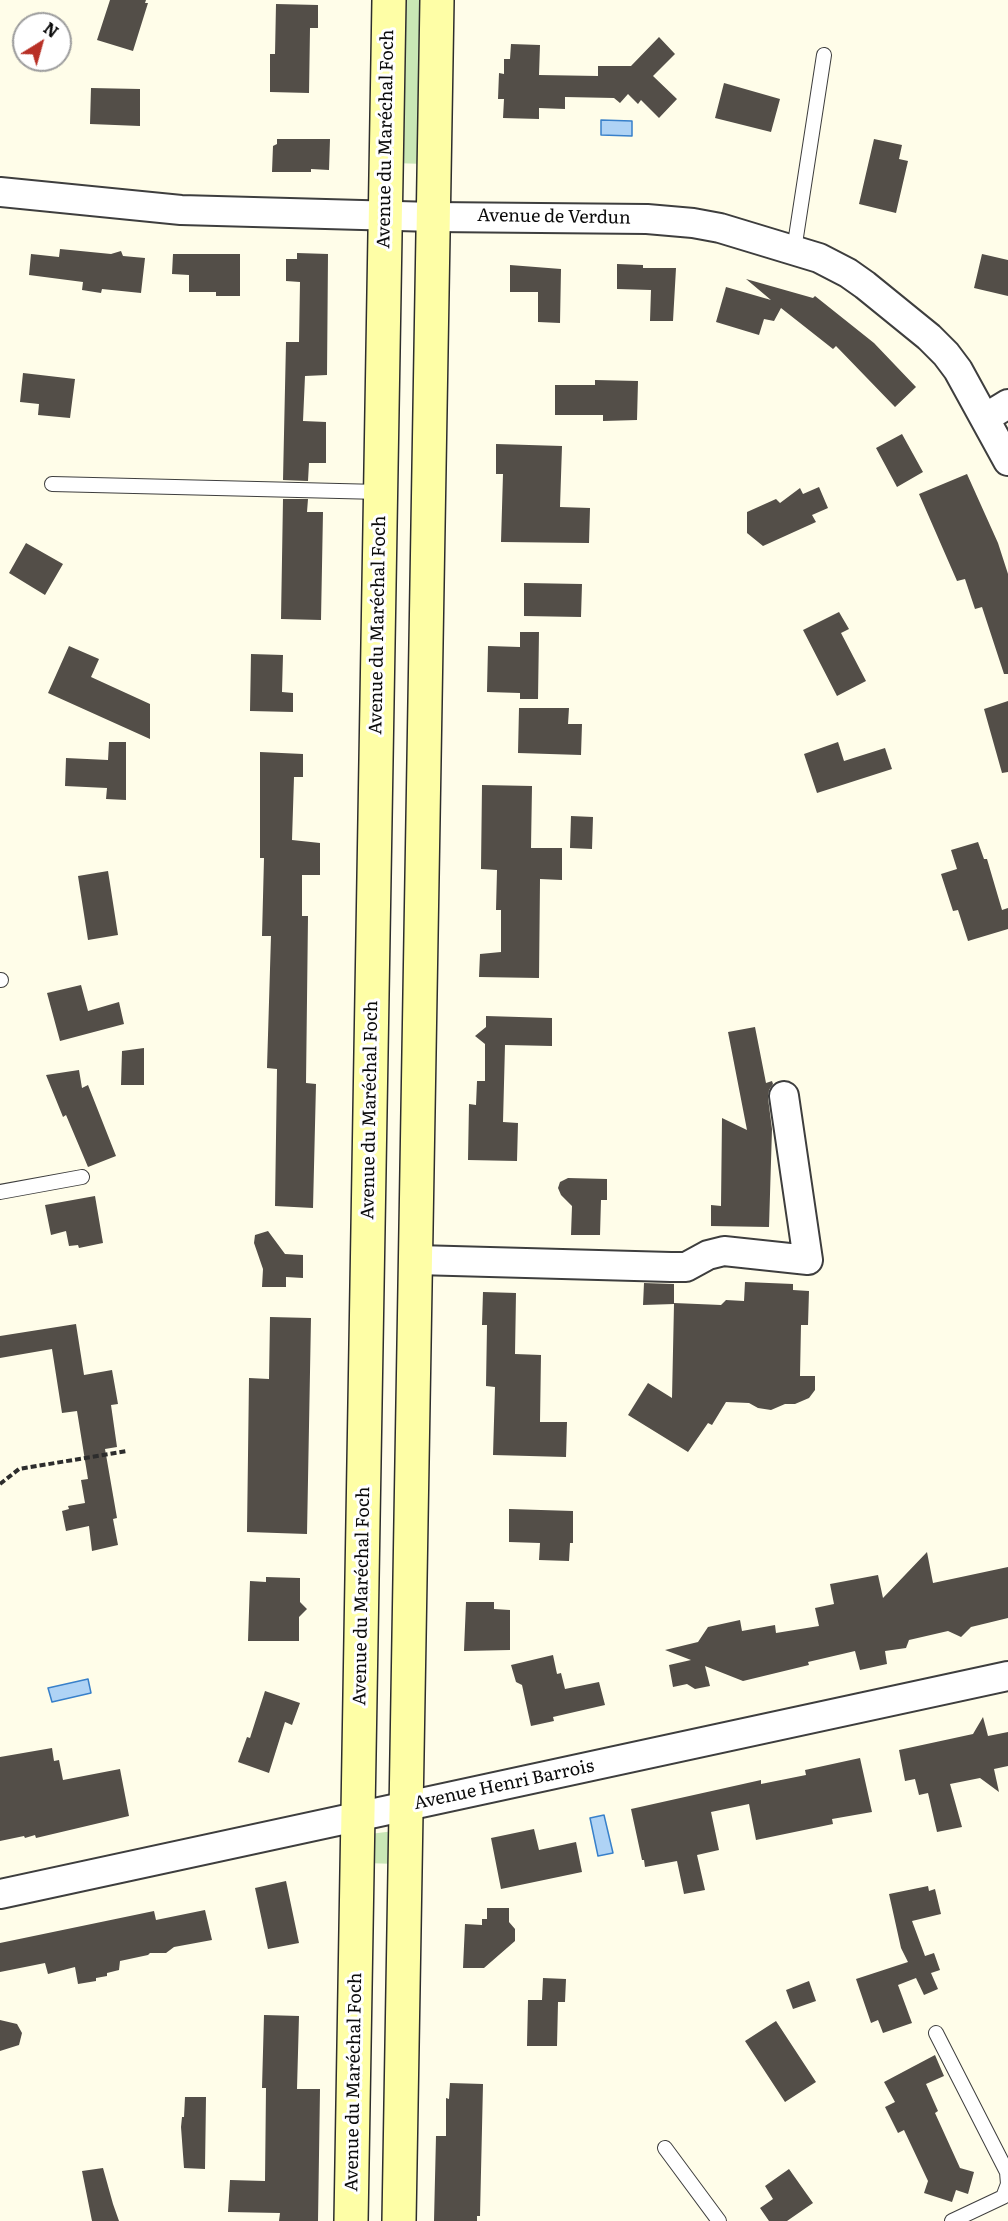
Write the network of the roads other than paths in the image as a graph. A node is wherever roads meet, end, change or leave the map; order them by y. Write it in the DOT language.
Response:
graph roads {
  1 [pos="389,0"];
  2 [pos="437,0"];
  3 [pos="824,55"];
  4 [pos="0,192"];
  5 [pos="384,215"];
  6 [pos="434,217"];
  7 [pos="794,250"];
  8 [pos="997,411"];
  9 [pos="1008,461"];
  10 [pos="52,484"];
  11 [pos="380,492"];
  12 [pos="784,1096"];
  13 [pos="82,1177"];
  14 [pos="0,1192"];
  15 [pos="417,1260"];
  16 [pos="1008,1676"];
  17 [pos="406,1806"];
  18 [pos="359,1816"];
  19 [pos="0,1894"];
  20 [pos="936,2033"];
  21 [pos="665,2148"];
  22 [pos="351,2221"];
  23 [pos="399,2221"];
  24 [pos="719,2221"];
  25 [pos="952,2221"];
  1 -- 5 [label="main road, Avenue du Maréchal Foch"];
  2 -- 6 [label="main road"];
  3 -- 7 [label="lane"];
  4 -- 5 [label="street, Avenue de Verdun"];
  5 -- 6 [label="street, Avenue de Verdun"];
  5 -- 11 [label="main road, Avenue du Maréchal Foch"];
  6 -- 7 [label="street, Avenue de Verdun"];
  6 -- 15 [label="main road"];
  7 -- 8 [label="street, Avenue de Verdun"];
  8 -- 9 [label="street, Avenue de Verdun"];
  10 -- 11 [label="lane"];
  11 -- 18 [label="main road, Avenue du Maréchal Foch"];
  12 -- 15 [label="street"];
  13 -- 14 [label="lane"];
  15 -- 17 [label="main road"];
  16 -- 17 [label="street, Avenue Henri Barrois"];
  17 -- 18 [label="street, Avenue Henri Barrois"];
  17 -- 23 [label="main road"];
  18 -- 19 [label="street, Avenue Henri Barrois"];
  18 -- 22 [label="main road, Avenue du Maréchal Foch"];
  20 -- 25 [label="lane"];
  21 -- 24 [label="lane"];
}
